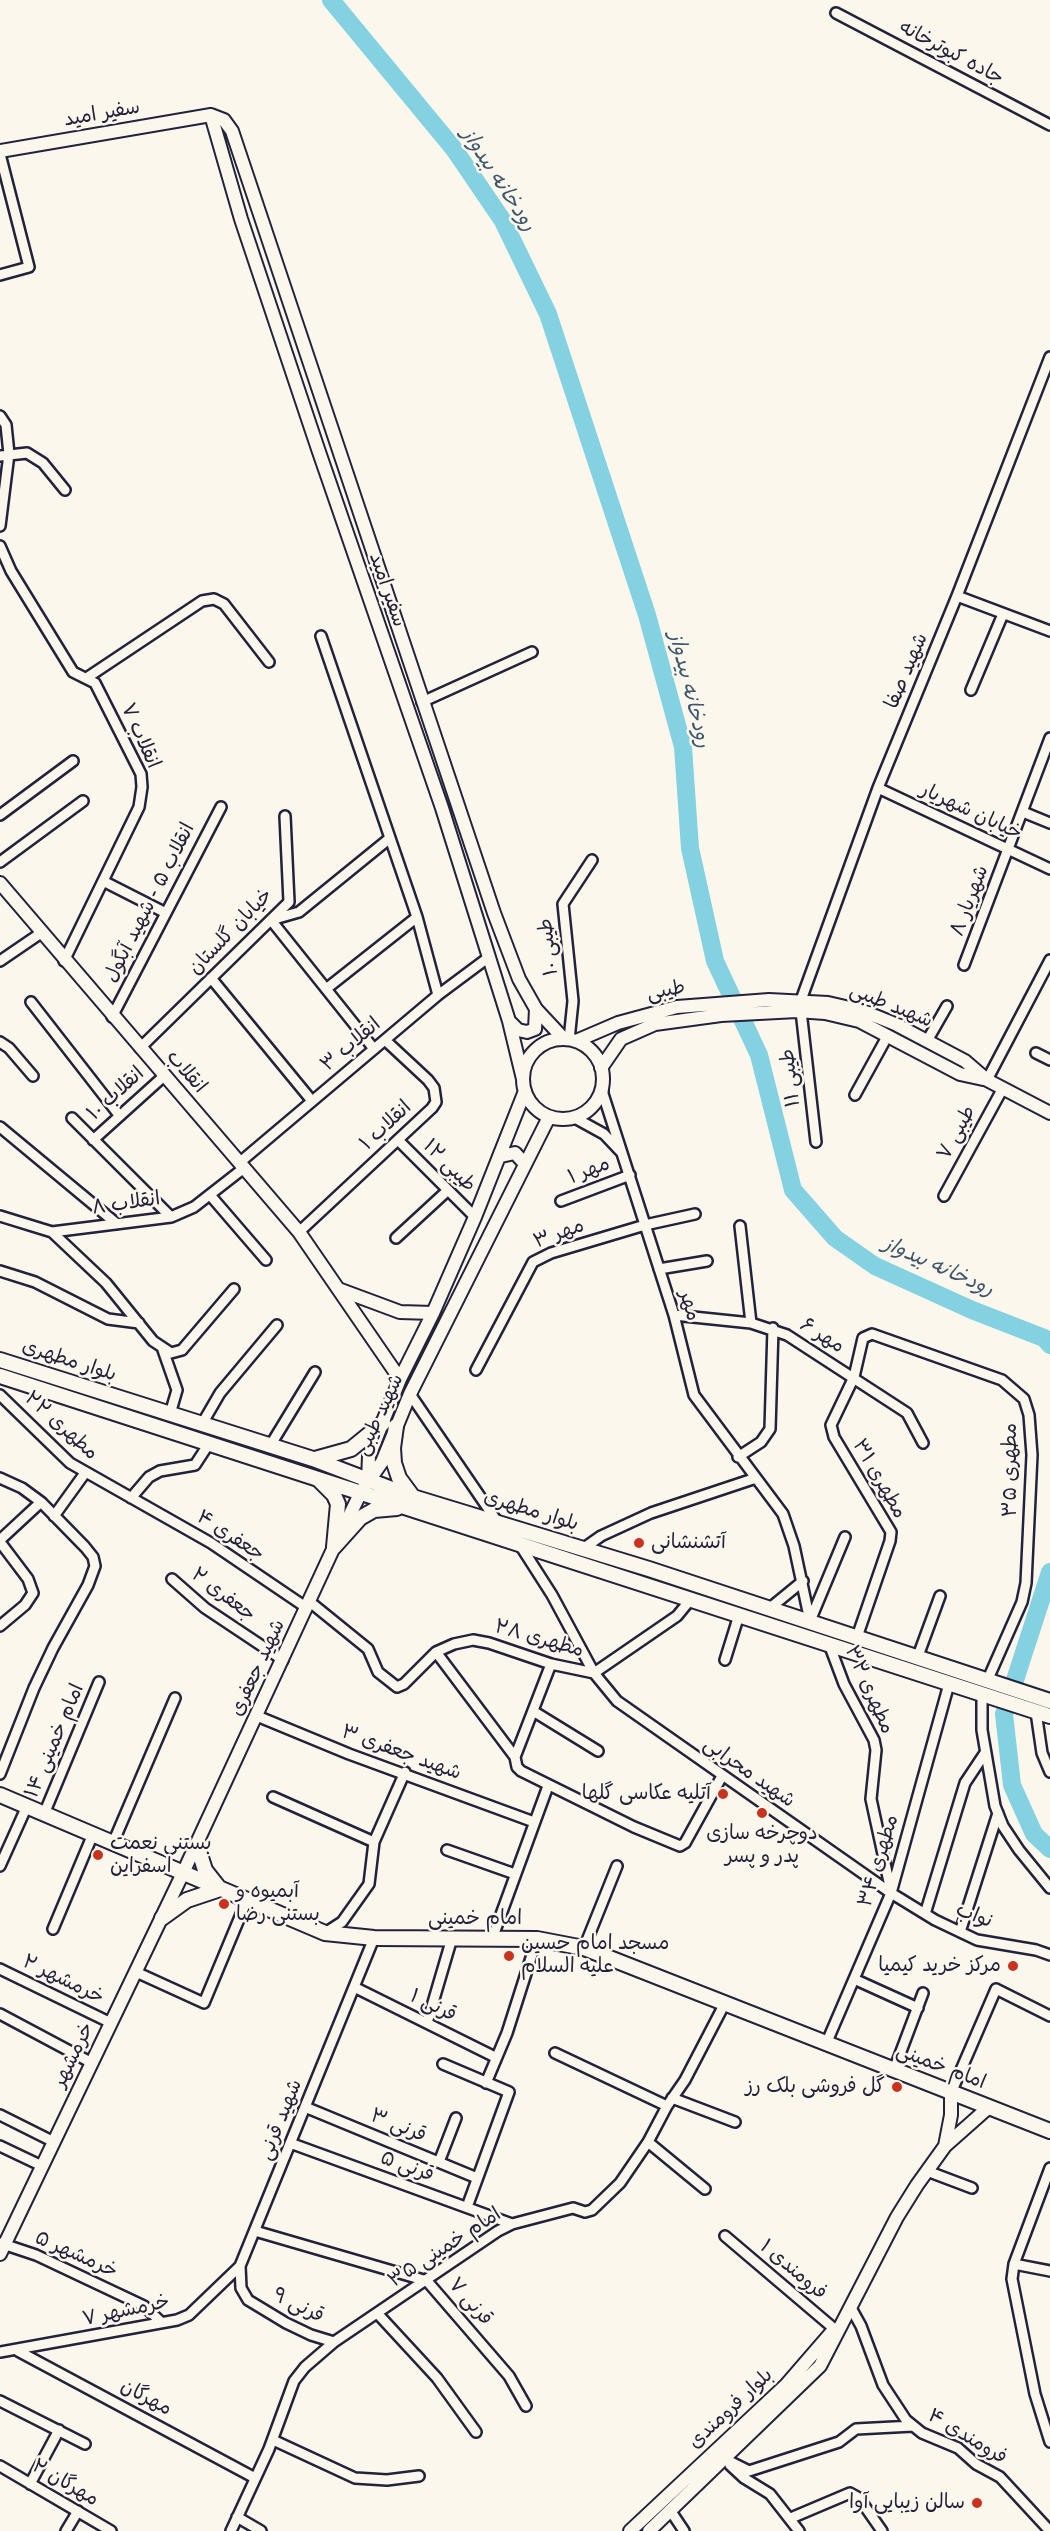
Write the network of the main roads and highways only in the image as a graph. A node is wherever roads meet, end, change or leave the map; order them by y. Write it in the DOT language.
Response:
graph roads {
  1 [pos="0,1360"];
  2 [pos="0,1376"];
  3 [pos="311,1459"];
  4 [pos="311,1475"];
  5 [pos="364,1486"];
  6 [pos="410,1502"];
  7 [pos="649,1569"];
  8 [pos="644,1583"];
  9 [pos="1011,1687"];
  10 [pos="1049,1698"];
  11 [pos="1005,1702"];
  12 [pos="1050,1716"];
  13 [pos="0,1795"];
  14 [pos="197,1845"];
  15 [pos="220,1889"];
  16 [pos="162,1918"];
  17 [pos="1050,2131"];
  1 -- 3 [label="main road, بلوار مطهری"];
  2 -- 4 [label="main road, بلوار مطهری"];
  3 -- 4 [label="main road"];
  3 -- 5 [label="main road, بلوار مطهری"];
  3 -- 6 [label="main road"];
  4 -- 5 [label="main road, بلوار مطهری"];
  4 -- 6 [label="main road"];
  5 -- 6 [label="main road, بلوار مطهری"];
  6 -- 7 [label="main road, بلوار مطهری"];
  6 -- 8 [label="main road, بلوار مطهری"];
  7 -- 8 [label="main road"];
  7 -- 9 [label="main road, بلوار مطهری"];
  8 -- 11 [label="main road, بلوار مطهری"];
  9 -- 10 [label="main road, بلوار مطهری"];
  9 -- 11 [label="main road"];
  11 -- 12 [label="main road, بلوار مطهری"];
  13 -- 15 [label="main road, امام خمینی"];
  14 -- 15 [label="main road"];
  15 -- 16 [label="main road"];
  15 -- 17 [label="main road, امام خمینی"];
}
